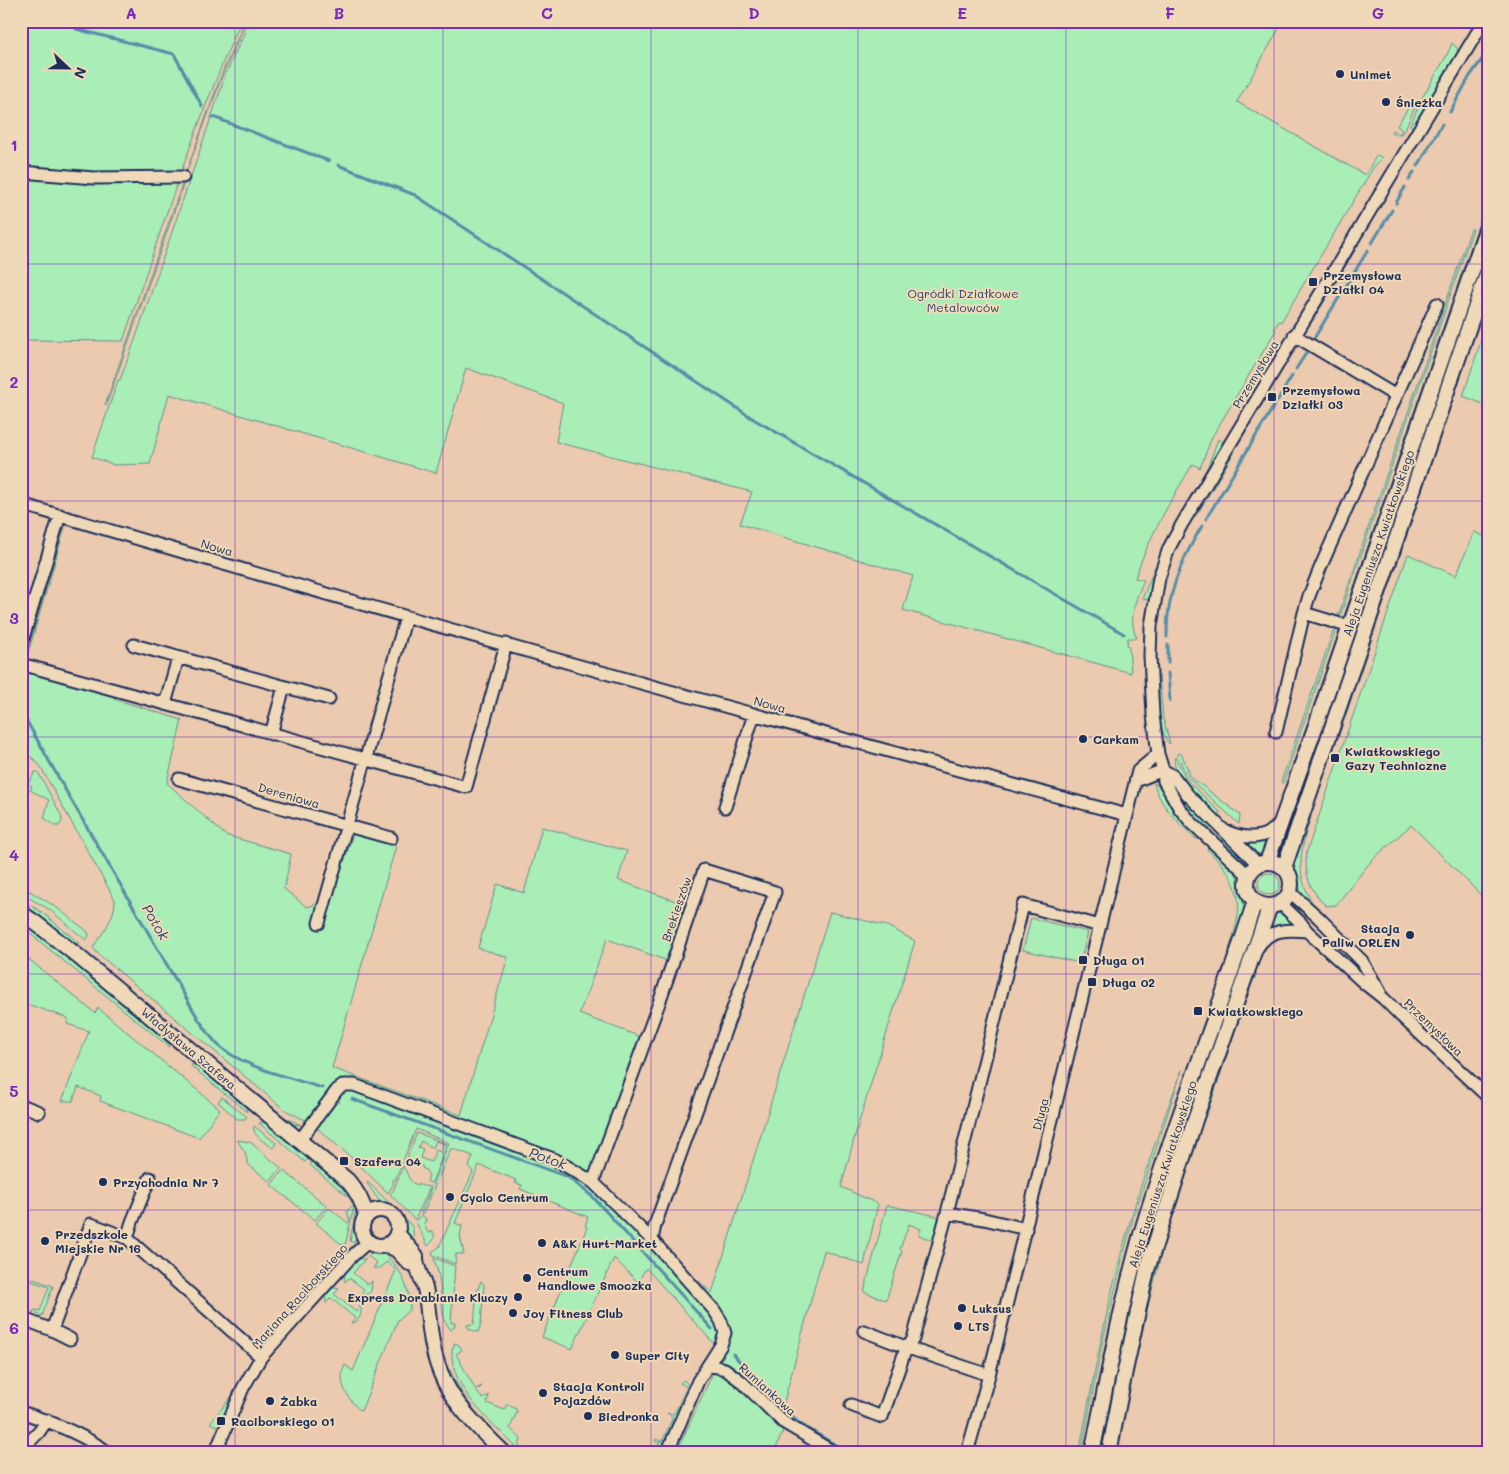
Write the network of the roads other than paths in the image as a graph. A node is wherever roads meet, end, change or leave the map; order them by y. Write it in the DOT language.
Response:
graph roads {
  1 [pos="1484,21"];
  2 [pos="1483,35"];
  3 [pos="21,172"];
  4 [pos="182,176"];
  5 [pos="1488,224"];
  6 [pos="1488,271"];
  7 [pos="1437,304"];
  8 [pos="1294,335"];
  9 [pos="1396,396"];
  10 [pos="21,504"];
  11 [pos="60,515"];
  12 [pos="1304,613"];
  13 [pos="406,616"];
  14 [pos="1350,627"];
  15 [pos="506,644"];
  16 [pos="21,645"];
  17 [pos="134,645"];
  18 [pos="178,658"];
  19 [pos="21,664"];
  20 [pos="284,687"];
  21 [pos="329,699"];
  22 [pos="165,704"];
  23 [pos="754,714"];
  24 [pos="1276,732"];
  25 [pos="272,734"];
  26 [pos="1158,754"];
  27 [pos="365,759"];
  28 [pos="1164,770"];
  29 [pos="179,779"];
  30 [pos="1136,781"];
  31 [pos="725,807"];
  32 [pos="1284,815"];
  33 [pos="1127,816"];
  34 [pos="346,825"];
  35 [pos="1227,832"];
  36 [pos="391,838"];
  37 [pos="1263,864"];
  38 [pos="1284,868"];
  39 [pos="1249,876"];
  40 [pos="1290,892"];
  41 [pos="1255,901"];
  42 [pos="1275,905"];
  43 [pos="21,913"];
  44 [pos="319,923"];
  45 [pos="1100,926"];
  46 [pos="1307,931"];
  47 [pos="1253,955"];
  48 [pos="1383,998"];
  49 [pos="1488,1097"];
  50 [pos="21,1105"];
  51 [pos="40,1112"];
  52 [pos="300,1140"];
  53 [pos="150,1178"];
  54 [pos="593,1182"];
  55 [pos="354,1188"];
  56 [pos="381,1210"];
  57 [pos="947,1213"];
  58 [pos="366,1216"];
  59 [pos="1026,1229"];
  60 [pos="397,1233"];
  61 [pos="127,1238"];
  62 [pos="652,1240"];
  63 [pos="368,1242"];
  64 [pos="387,1245"];
  65 [pos="416,1263"];
  66 [pos="21,1318"];
  67 [pos="52,1330"];
  68 [pos="864,1331"];
  69 [pos="70,1339"];
  70 [pos="908,1348"];
  71 [pos="261,1357"];
  72 [pos="709,1362"];
  73 [pos="1109,1367"];
  74 [pos="1125,1370"];
  75 [pos="989,1375"];
  76 [pos="852,1405"];
  77 [pos="21,1412"];
  78 [pos="46,1420"];
  79 [pos="21,1450"];
  80 [pos="109,1453"];
  81 [pos="216,1453"];
  82 [pos="504,1453"];
  83 [pos="668,1453"];
  84 [pos="834,1453"];
  85 [pos="967,1453"];
  86 [pos="1092,1453"];
  87 [pos="1110,1453"];
  1 -- 2 [label="street, Przemysłowa"];
  2 -- 8 [label="street, Przemysłowa"];
  3 -- 4 [label="street"];
  5 -- 14 [label="street, Aleja Eugeniusza Kwiatkowskiego"];
  6 -- 38 [label="street, Aleja Eugeniusza Kwiatkowskiego"];
  7 -- 9 [label="street"];
  8 -- 9 [label="street"];
  8 -- 26 [label="street, Przemysłowa"];
  9 -- 12 [label="street"];
  10 -- 11 [label="street, Nowa"];
  11 -- 13 [label="street, Nowa"];
  11 -- 16 [label="street"];
  12 -- 14 [label="street"];
  12 -- 24 [label="street"];
  13 -- 15 [label="street, Nowa"];
  13 -- 27 [label="street"];
  14 -- 32 [label="street, Aleja Eugeniusza Kwiatkowskiego"];
  15 -- 23 [label="street, Nowa"];
  15 -- 27 [label="street"];
  17 -- 18 [label="street"];
  18 -- 20 [label="street"];
  18 -- 22 [label="street"];
  19 -- 22 [label="street"];
  20 -- 21 [label="street"];
  20 -- 25 [label="street"];
  22 -- 25 [label="street"];
  23 -- 31 [label="street"];
  23 -- 33 [label="street, Nowa"];
  25 -- 27 [label="street"];
  26 -- 28 [label="street, Przemysłowa"];
  26 -- 30 [label="street, Długa"];
  27 -- 34 [label="street"];
  28 -- 30 [label="street"];
  28 -- 35 [label="street, Przemysłowa"];
  28 -- 39 [label="street, Przemysłowa"];
  29 -- 34 [label="street, Dereniowa"];
  30 -- 33 [label="street, Długa"];
  32 -- 35 [label="street"];
  32 -- 37 [label="street, Aleja Eugeniusza Kwiatkowskiego"];
  33 -- 45 [label="street, Długa"];
  34 -- 36 [label="street, Dereniowa"];
  34 -- 44 [label="street"];
  35 -- 37 [label="street, Przemysłowa"];
  37 -- 38 [label="street"];
  37 -- 39 [label="street"];
  38 -- 40 [label="street"];
  39 -- 41 [label="street"];
  40 -- 42 [label="street"];
  40 -- 48 [label="street, Przemysłowa"];
  41 -- 42 [label="street"];
  41 -- 73 [label="street, Aleja Eugeniusza Kwiatkowskiego"];
  42 -- 46 [label="street, Przemysłowa"];
  42 -- 47 [label="street, Aleja Eugeniusza Kwiatkowskiego"];
  43 -- 52 [label="street, Władysława Szafera"];
  45 -- 57 [label="street"];
  45 -- 59 [label="street, Długa"];
  46 -- 47 [label="street"];
  46 -- 48 [label="street, Przemysłowa"];
  47 -- 74 [label="street, Aleja Eugeniusza Kwiatkowskiego"];
  48 -- 49 [label="street, Przemysłowa"];
  50 -- 51 [label="street"];
  52 -- 54 [label="street"];
  52 -- 55 [label="street, Władysława Szafera"];
  53 -- 61 [label="street"];
  54 -- 62 [label="street"];
  54 -- 62 [label="street, Brekieszów"];
  55 -- 56 [label="street, Władysława Szafera"];
  55 -- 58 [label="street, Władysława Szafera"];
  56 -- 58 [label="street"];
  56 -- 60 [label="street"];
  57 -- 59 [label="street"];
  57 -- 70 [label="street"];
  58 -- 63 [label="street"];
  59 -- 75 [label="street, Długa"];
  60 -- 64 [label="street"];
  60 -- 65 [label="street"];
  61 -- 67 [label="street"];
  61 -- 71 [label="street"];
  62 -- 72 [label="street"];
  63 -- 64 [label="street"];
  63 -- 71 [label="street, Mariana Raciborskiego"];
  64 -- 65 [label="street"];
  65 -- 82 [label="street"];
  66 -- 67 [label="street"];
  67 -- 69 [label="street"];
  68 -- 70 [label="street"];
  70 -- 75 [label="street"];
  70 -- 76 [label="street"];
  71 -- 81 [label="street, Mariana Raciborskiego"];
  72 -- 83 [label="street"];
  72 -- 84 [label="street, Rumiankowa"];
  73 -- 74 [label="street"];
  73 -- 86 [label="street, Aleja Eugeniusza Kwiatkowskiego"];
  74 -- 87 [label="street, Aleja Eugeniusza Kwiatkowskiego"];
  75 -- 85 [label="street, Długa"];
  77 -- 78 [label="street"];
  78 -- 79 [label="street"];
  78 -- 80 [label="street"];
}
